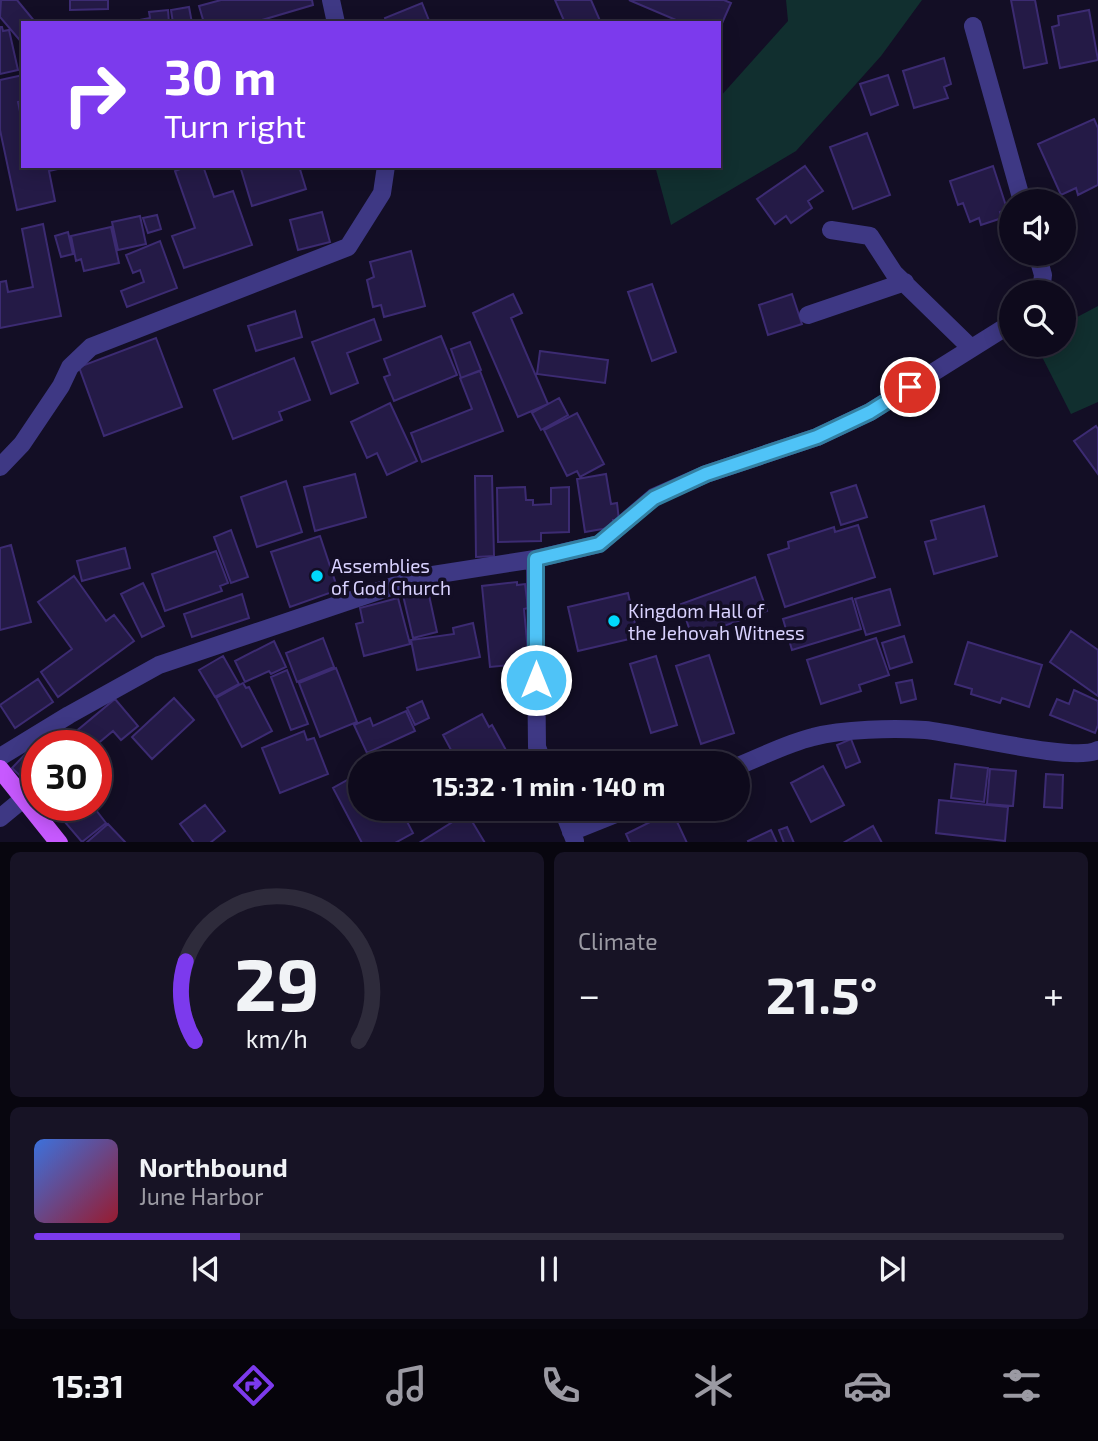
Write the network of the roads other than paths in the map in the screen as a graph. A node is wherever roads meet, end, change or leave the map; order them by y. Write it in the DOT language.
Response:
graph roads {
  1 [pos="331,0"];
  2 [pos="336,21"];
  3 [pos="973,26"];
  4 [pos="386,168"];
  5 [pos="1019,189"];
  6 [pos="831,230"];
  7 [pos="905,282"];
  8 [pos="808,315"];
  9 [pos="999,331"];
  10 [pos="971,348"];
  11 [pos="0,467"];
  12 [pos="536,559"];
  13 [pos="1098,750"];
  14 [pos="538,751"];
  15 [pos="0,757"];
  16 [pos="750,761"];
  17 [pos="0,768"];
  18 [pos="21,796"];
  19 [pos="21,801"];
  20 [pos="0,818"];
  21 [pos="41,821"];
  22 [pos="605,821"];
  23 [pos="574,837"];
  24 [pos="59,842"];
  1 -- 2 [label="street"];
  3 -- 5 [label="street"];
  4 -- 11 [label="street"];
  6 -- 7 [label="street"];
  7 -- 8 [label="street"];
  7 -- 10 [label="street"];
  9 -- 10 [label="street"];
  10 -- 12 [label="street"];
  12 -- 14 [label="street"];
  12 -- 15 [label="street"];
  13 -- 16 [label="street"];
  17 -- 18 [label="main road"];
  19 -- 20 [label="street"];
  21 -- 24 [label="main road"];
  22 -- 23 [label="street"];
}
